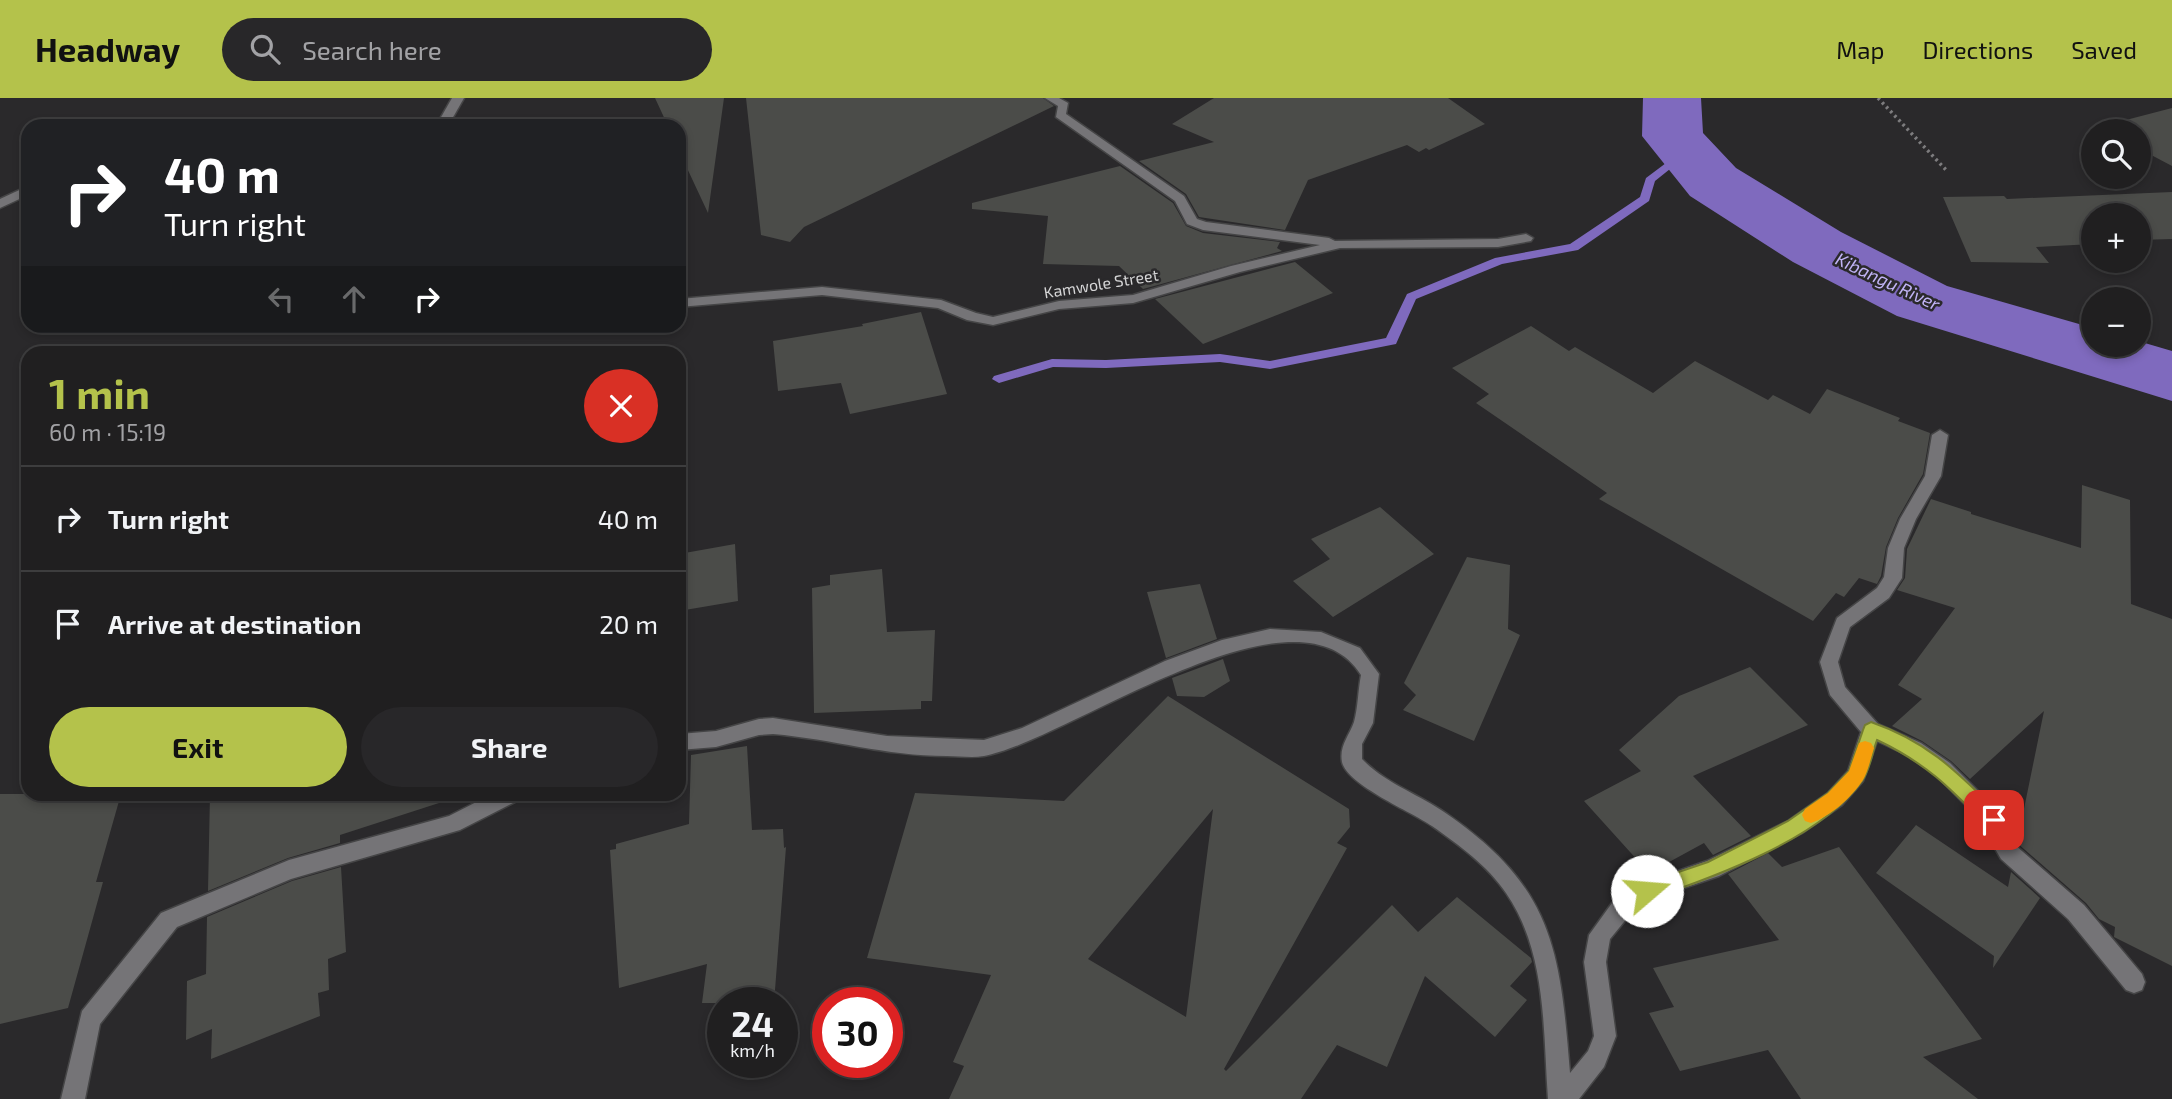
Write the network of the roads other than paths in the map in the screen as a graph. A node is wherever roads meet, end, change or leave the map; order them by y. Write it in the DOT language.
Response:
graph roads {
  1 [pos="458,98"];
  2 [pos="1051,98"];
  3 [pos="446,119"];
  4 [pos="21,194"];
  5 [pos="0,204"];
  6 [pos="1526,238"];
  7 [pos="1340,244"];
  8 [pos="686,302"];
  9 [pos="1940,435"];
  10 [pos="1871,730"];
  11 [pos="686,741"];
  12 [pos="498,801"];
  13 [pos="2134,982"];
  14 [pos="73,1099"];
  15 [pos="1562,1099"];
  1 -- 3 [label="street"];
  2 -- 7 [label="street"];
  4 -- 5 [label="street"];
  6 -- 7 [label="street, Kamwole Street"];
  7 -- 8 [label="street, Kamwole Street"];
  9 -- 10 [label="street"];
  10 -- 13 [label="street"];
  10 -- 15 [label="street"];
  11 -- 15 [label="street"];
  12 -- 14 [label="street"];
}
